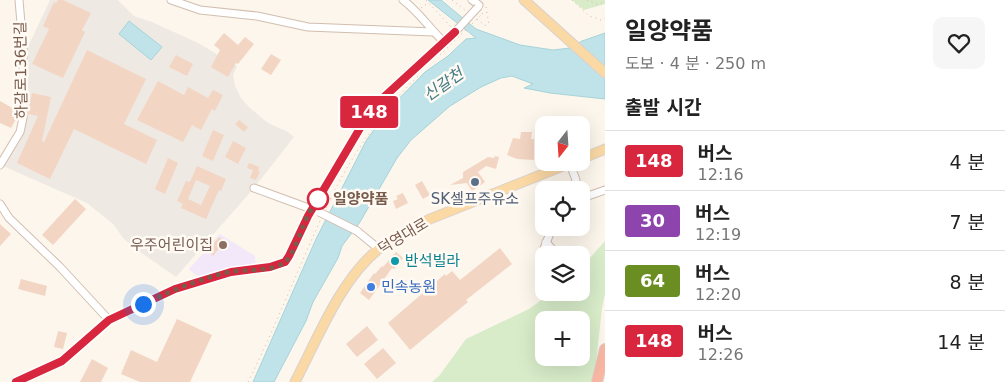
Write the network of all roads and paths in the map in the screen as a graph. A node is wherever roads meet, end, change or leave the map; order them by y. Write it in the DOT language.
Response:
graph roads {
  1 [pos="19,0"];
  2 [pos="171,0"];
  3 [pos="403,0"];
  4 [pos="426,0"];
  5 [pos="472,0"];
  6 [pos="524,0"];
  7 [pos="572,0"];
  8 [pos="587,0"];
  9 [pos="429,2"];
  10 [pos="605,2"];
  11 [pos="480,4"];
  12 [pos="417,11"];
  13 [pos="605,18"];
  14 [pos="489,26"];
  15 [pos="433,32"];
  16 [pos="455,32"];
  17 [pos="444,42"];
  18 [pos="435,60"];
  19 [pos="421,72"];
  20 [pos="605,73"];
  21 [pos="605,149"];
  22 [pos="590,155"];
  23 [pos="0,165"];
  24 [pos="552,171"];
  25 [pos="254,188"];
  26 [pos="605,190"];
  27 [pos="590,195"];
  28 [pos="0,204"];
  29 [pos="327,207"];
  30 [pos="309,208"];
  31 [pos="321,214"];
  32 [pos="549,236"];
  33 [pos="546,242"];
  34 [pos="545,246"];
  35 [pos="549,246"];
  36 [pos="379,249"];
  37 [pos="109,320"];
  38 [pos="605,349"];
  39 [pos="16,382"];
  40 [pos="248,382"];
  41 [pos="295,382"];
  42 [pos="597,382"];
  1 -- 23 [label="street, 하갈로136번길"];
  2 -- 15 [label="street"];
  3 -- 12 [label="street"];
  4 -- 9 [label="path"];
  5 -- 11 [label="street"];
  6 -- 20 [label="main road"];
  7 -- 13 [label="path"];
  8 -- 10 [label="path"];
  9 -- 12 [label="path"];
  9 -- 16 [label="path"];
  11 -- 16 [label="street, bridge"];
  12 -- 15 [label="street"];
  14 -- 18 [label="path"];
  15 -- 17 [label="street"];
  16 -- 17 [label="street"];
  17 -- 30 [label="street"];
  19 -- 29 [label="path"];
  21 -- 22 [label="main road"];
  24 -- 36 [label="main road, 덕영대로"];
  25 -- 30 [label="street"];
  26 -- 27 [label="street"];
  28 -- 37 [label="street"];
  30 -- 31 [label="street"];
  30 -- 37 [label="street"];
  31 -- 36 [label="street, bridge"];
  31 -- 40 [label="path"];
  32 -- 33 [label="street"];
  33 -- 34 [label="street"];
  33 -- 35 [label="street"];
  36 -- 41 [label="main road, 덕영대로"];
  37 -- 39 [label="street"];
  38 -- 42 [label="highway"];
}
